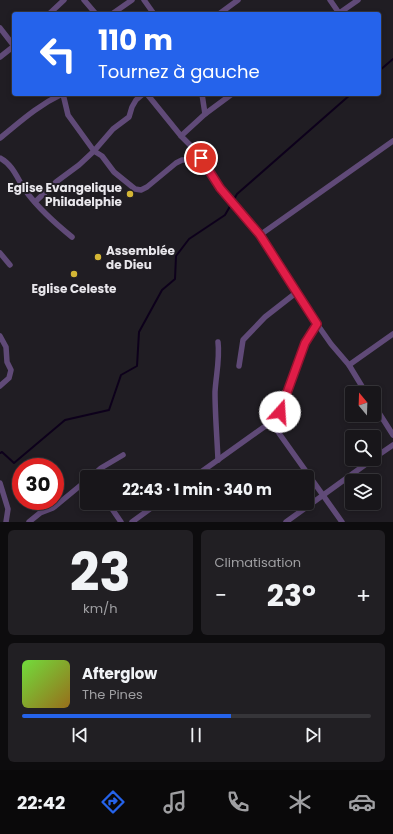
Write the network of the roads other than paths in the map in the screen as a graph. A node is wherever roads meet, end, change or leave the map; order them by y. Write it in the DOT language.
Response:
graph roads {
  1 [pos="64,0"];
  2 [pos="84,0"];
  3 [pos="132,0"];
  4 [pos="144,0"];
  5 [pos="238,0"];
  6 [pos="330,0"];
  7 [pos="358,0"];
  8 [pos="51,12"];
  9 [pos="94,12"];
  10 [pos="115,12"];
  11 [pos="153,12"];
  12 [pos="223,12"];
  13 [pos="338,12"];
  14 [pos="342,12"];
  15 [pos="0,28"];
  16 [pos="12,43"];
  17 [pos="12,48"];
  18 [pos="0,57"];
  19 [pos="57,96"];
  20 [pos="63,96"];
  21 [pos="141,96"];
  22 [pos="148,96"];
  23 [pos="202,96"];
  24 [pos="229,96"];
  25 [pos="205,114"];
  26 [pos="181,136"];
  27 [pos="0,138"];
  28 [pos="393,141"];
  29 [pos="94,151"];
  30 [pos="0,158"];
  31 [pos="214,178"];
  32 [pos="35,202"];
  33 [pos="260,235"];
  34 [pos="72,237"];
  35 [pos="0,253"];
  36 [pos="10,265"];
  37 [pos="297,292"];
  38 [pos="317,324"];
  39 [pos="393,334"];
  40 [pos="0,336"];
  41 [pos="218,342"];
  42 [pos="349,365"];
  43 [pos="239,366"];
  44 [pos="0,386"];
  45 [pos="362,386"];
  46 [pos="381,416"];
  47 [pos="271,422"];
  48 [pos="393,435"];
  49 [pos="393,444"];
  50 [pos="381,453"];
  51 [pos="123,455"];
  52 [pos="218,460"];
  53 [pos="364,466"];
  54 [pos="99,470"];
  55 [pos="204,470"];
  56 [pos="0,483"];
  57 [pos="80,486"];
  58 [pos="323,495"];
  59 [pos="113,510"];
  60 [pos="148,510"];
  61 [pos="6,522"];
  62 [pos="29,522"];
  63 [pos="122,522"];
  64 [pos="132,522"];
  65 [pos="286,522"];
  66 [pos="342,522"];
  1 -- 8 [label="street"];
  2 -- 9 [label="street"];
  3 -- 10 [label="street"];
  4 -- 11 [label="street"];
  5 -- 12 [label="street"];
  6 -- 13 [label="street"];
  7 -- 14 [label="street"];
  15 -- 16 [label="street"];
  17 -- 18 [label="street"];
  19 -- 27 [label="street"];
  20 -- 29 [label="street"];
  21 -- 29 [label="street"];
  22 -- 26 [label="street"];
  23 -- 25 [label="street"];
  24 -- 25 [label="street"];
  25 -- 26 [label="street"];
  26 -- 31 [label="street"];
  28 -- 33 [label="street"];
  29 -- 31 [label="street"];
  29 -- 32 [label="street"];
  30 -- 32 [label="street"];
  31 -- 33 [label="street"];
  32 -- 34 [label="street"];
  33 -- 37 [label="street"];
  35 -- 36 [label="street"];
  37 -- 38 [label="street"];
  37 -- 43 [label="street"];
  38 -- 42 [label="street"];
  38 -- 47 [label="street"];
  39 -- 42 [label="street"];
  40 -- 44 [label="street"];
  41 -- 52 [label="street"];
  42 -- 45 [label="street"];
  46 -- 48 [label="street"];
  47 -- 52 [label="street"];
  47 -- 58 [label="street"];
  49 -- 50 [label="street"];
  51 -- 54 [label="street"];
  52 -- 55 [label="street"];
  53 -- 58 [label="street"];
  56 -- 61 [label="street"];
  57 -- 62 [label="street"];
  58 -- 65 [label="street"];
  58 -- 66 [label="street"];
  59 -- 63 [label="street"];
  60 -- 64 [label="street"];
}
